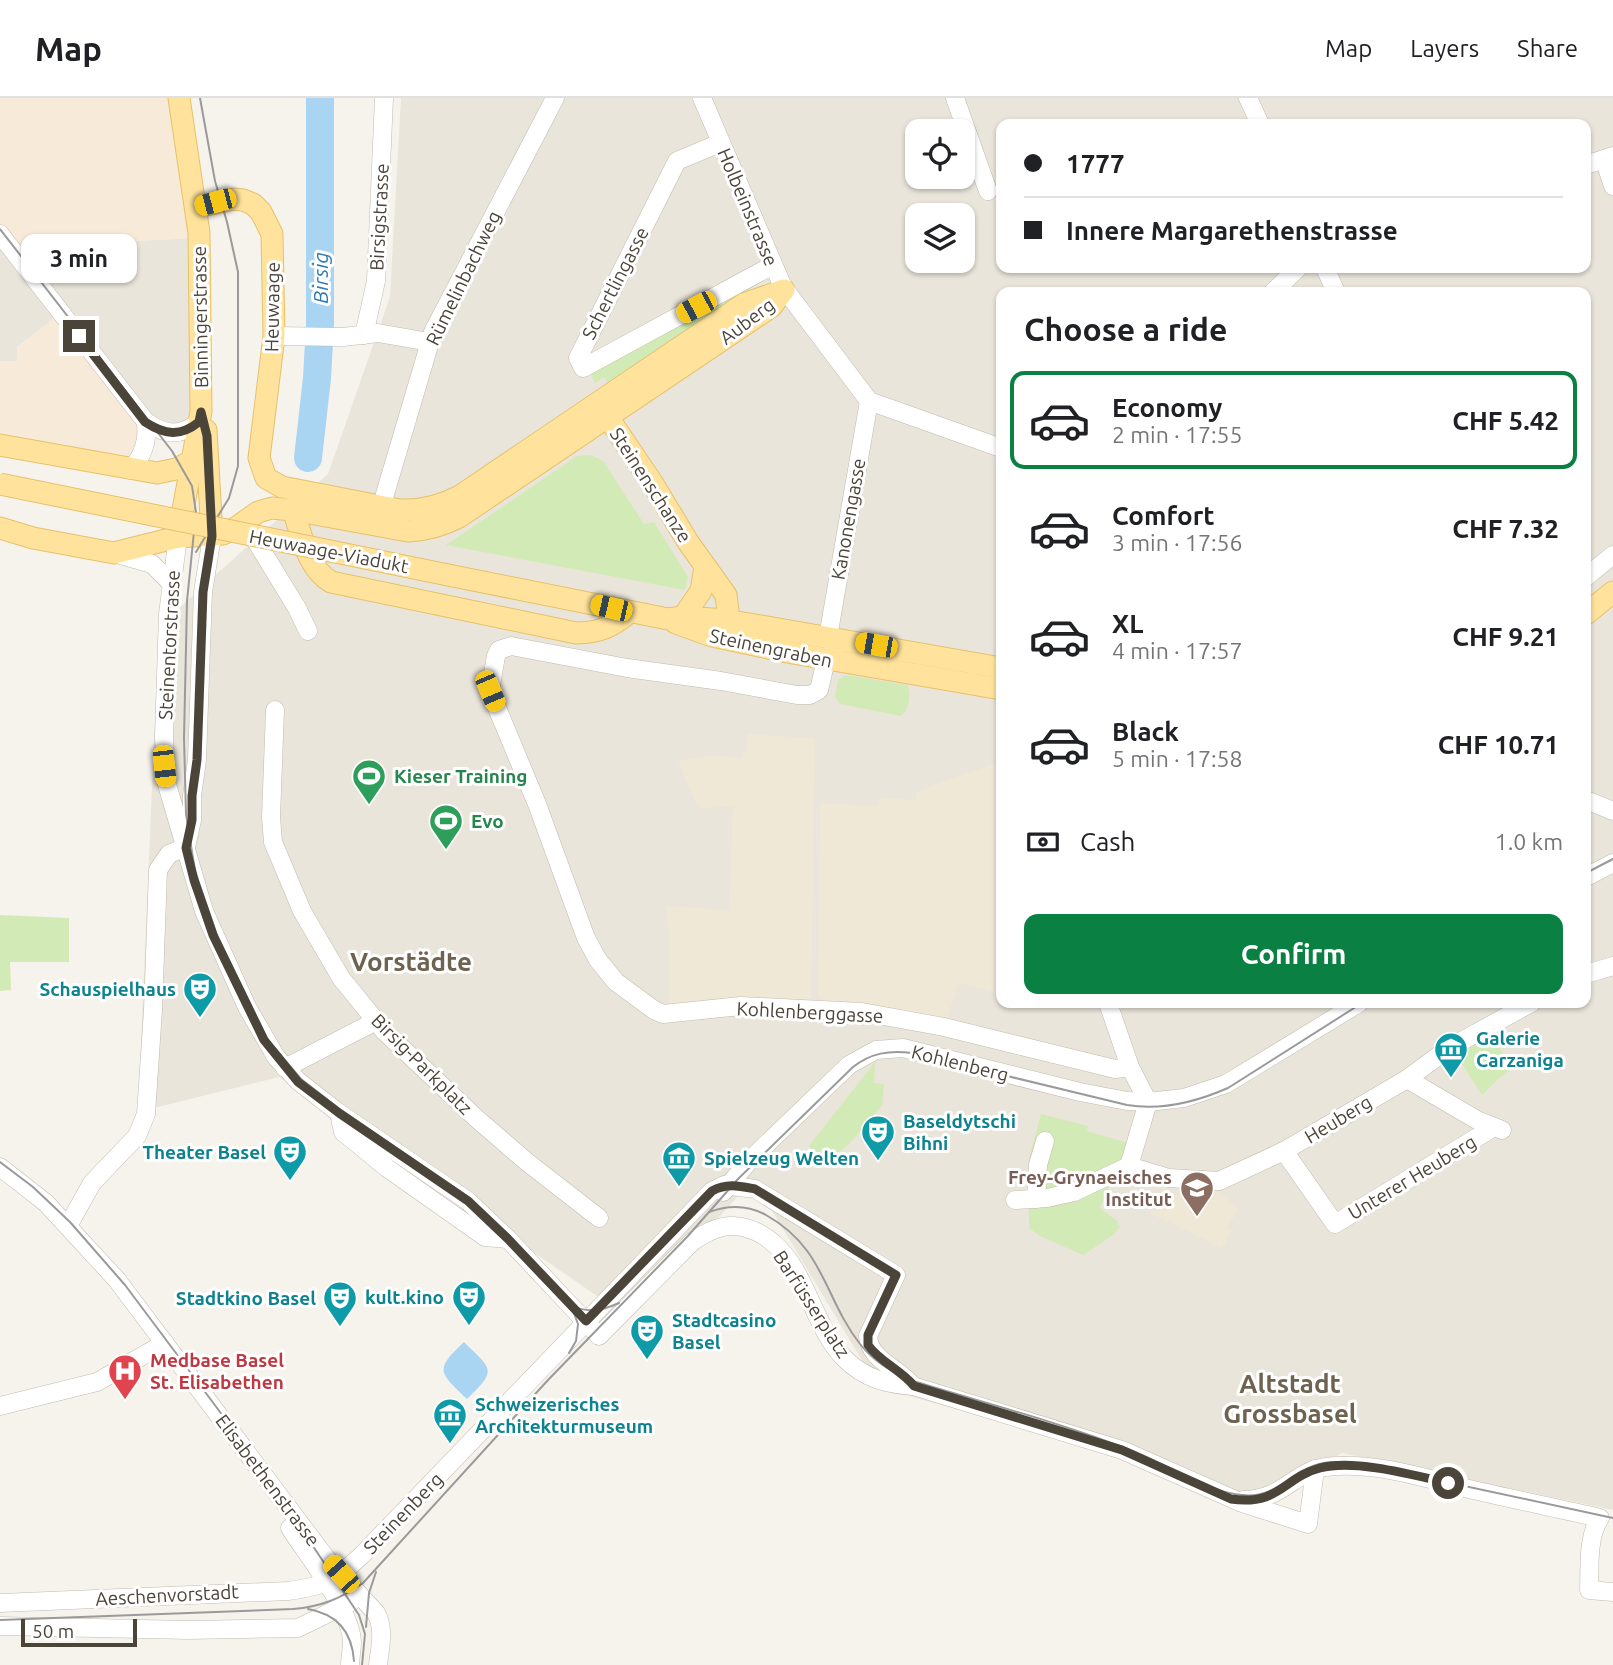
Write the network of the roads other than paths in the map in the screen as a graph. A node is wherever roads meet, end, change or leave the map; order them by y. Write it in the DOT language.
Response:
graph roads {
  1 [pos="179,98"];
  2 [pos="384,98"];
  3 [pos="555,98"];
  4 [pos="702,98"];
  5 [pos="955,98"];
  6 [pos="1248,98"];
  7 [pos="1258,119"];
  8 [pos="720,143"];
  9 [pos="1609,158"];
  10 [pos="1591,163"];
  11 [pos="1613,186"];
  12 [pos="988,191"];
  13 [pos="196,207"];
  14 [pos="0,234"];
  15 [pos="773,265"];
  16 [pos="1293,273"];
  17 [pos="1278,287"];
  18 [pos="784,290"];
  19 [pos="364,335"];
  20 [pos="274,336"];
  21 [pos="429,342"];
  22 [pos="869,401"];
  23 [pos="603,410"];
  24 [pos="200,417"];
  25 [pos="145,422"];
  26 [pos="0,445"];
  27 [pos="996,446"];
  28 [pos="192,461"];
  29 [pos="131,470"];
  30 [pos="263,473"];
  31 [pos="0,484"];
  32 [pos="198,485"];
  33 [pos="383,507"];
  34 [pos="293,510"];
  35 [pos="244,522"];
  36 [pos="0,528"];
  37 [pos="212,536"];
  38 [pos="178,537"];
  39 [pos="114,553"];
  40 [pos="1613,555"];
  41 [pos="705,567"];
  42 [pos="1591,573"];
  43 [pos="453,576"];
  44 [pos="171,583"];
  45 [pos="1613,592"];
  46 [pos="1591,610"];
  47 [pos="630,612"];
  48 [pos="676,618"];
  49 [pos="726,620"];
  50 [pos="308,631"];
  51 [pos="712,636"];
  52 [pos="828,637"];
  53 [pos="851,641"];
  54 [pos="511,646"];
  55 [pos="826,660"];
  56 [pos="996,667"];
  57 [pos="996,688"];
  58 [pos="275,710"];
  59 [pos="1591,802"];
  60 [pos="1613,811"];
  61 [pos="186,848"];
  62 [pos="1613,863"];
  63 [pos="1591,874"];
  64 [pos="1613,966"];
  65 [pos="1591,973"];
  66 [pos="1110,1008"];
  67 [pos="1351,1008"];
  68 [pos="1522,1008"];
  69 [pos="376,1021"];
  70 [pos="1130,1067"];
  71 [pos="285,1068"];
  72 [pos="1407,1079"];
  73 [pos="1147,1102"];
  74 [pos="1045,1141"];
  75 [pos="1284,1152"];
  76 [pos="1129,1166"];
  77 [pos="1,1170"];
  78 [pos="736,1183"];
  79 [pos="1036,1199"];
  80 [pos="1015,1200"];
  81 [pos="599,1218"];
  82 [pos="68,1226"];
  83 [pos="716,1228"];
  84 [pos="593,1329"];
  85 [pos="165,1343"];
  86 [pos="914,1386"];
  87 [pos="0,1406"];
  88 [pos="1315,1469"];
  89 [pos="1231,1499"];
  90 [pos="333,1579"];
  91 [pos="1613,1592"];
  92 [pos="360,1594"];
  93 [pos="0,1603"];
  94 [pos="340,1608"];
  95 [pos="0,1626"];
  96 [pos="350,1665"];
  97 [pos="378,1665"];
  1 -- 13 [label="main road, Binningerstrasse"];
  2 -- 19 [label="street, Birsigstrasse"];
  3 -- 21 [label="street, Rümelinbachweg"];
  4 -- 8 [label="street, Holbeinstrasse"];
  5 -- 12 [label="street"];
  6 -- 7 [label="street"];
  8 -- 15 [label="street, Holbeinstrasse"];
  8 -- 15 [label="street, Schertlingasse"];
  9 -- 10 [label="street"];
  9 -- 11 [label="street"];
  13 -- 20 [label="main road, Heuwaage"];
  13 -- 24 [label="main road, Binningerstrasse"];
  14 -- 25 [label="street"];
  15 -- 18 [label="street, Holbeinstrasse"];
  16 -- 17 [label="street"];
  18 -- 22 [label="street, Holbeinstrasse"];
  18 -- 23 [label="main road, Auberg"];
  19 -- 20 [label="street"];
  19 -- 21 [label="street"];
  20 -- 30 [label="main road, Heuwaage"];
  21 -- 33 [label="street, Rümelinbachweg"];
  22 -- 27 [label="street"];
  22 -- 52 [label="street, Kanonengasse"];
  23 -- 33 [label="main road, Auberg"];
  23 -- 34 [label="main road, Auberg"];
  23 -- 41 [label="main road, Steinenschanze"];
  24 -- 25 [label="street"];
  24 -- 28 [label="main road, Binningerstrasse"];
  24 -- 32 [label="main road, Binningerstrasse"];
  25 -- 29 [label="street"];
  26 -- 29 [label="main road"];
  28 -- 29 [label="main road"];
  28 -- 32 [label="main road, Binningerstrasse"];
  30 -- 33 [label="main road, Auberg"];
  31 -- 43 [label="main road, Heuwaage-Viadukt, bridge"];
  32 -- 37 [label="main road, Steinentorstrasse"];
  32 -- 38 [label="main road, Steinentorstrasse"];
  34 -- 35 [label="main road, Auberg"];
  34 -- 47 [label="main road"];
  35 -- 37 [label="main road, Auberg"];
  35 -- 50 [label="street"];
  36 -- 39 [label="main road"];
  37 -- 38 [label="main road, Auberg"];
  37 -- 61 [label="street, Steinentorstrasse"];
  38 -- 39 [label="main road, Auberg"];
  38 -- 44 [label="street, Steinentorstrasse"];
  39 -- 44 [label="street"];
  40 -- 42 [label="street"];
  41 -- 48 [label="main road"];
  41 -- 49 [label="main road, Steinenschanze"];
  43 -- 47 [label="main road, Steinengraben"];
  44 -- 61 [label="street, Steinentorstrasse"];
  45 -- 46 [label="main road"];
  47 -- 48 [label="main road, Steinengraben"];
  48 -- 49 [label="main road, Steinengraben"];
  48 -- 51 [label="main road, Steinengraben"];
  49 -- 51 [label="main road"];
  49 -- 52 [label="main road, Steinengraben"];
  51 -- 55 [label="main road, Steinengraben"];
  52 -- 53 [label="main road, Steinengraben"];
  53 -- 55 [label="street"];
  53 -- 56 [label="main road, Steinengraben"];
  54 -- 55 [label="street, Steinengraben"];
  54 -- 70 [label="street, Kohlenberggasse"];
  55 -- 57 [label="main road, Steinengraben"];
  58 -- 69 [label="street, Birsig-Parkplatz"];
  59 -- 60 [label="street"];
  61 -- 71 [label="street, Steinentorstrasse"];
  61 -- 82 [label="street"];
  62 -- 63 [label="street"];
  64 -- 65 [label="street"];
  66 -- 70 [label="street"];
  67 -- 73 [label="street, Kohlenberg"];
  68 -- 72 [label="street, Heuberg"];
  69 -- 71 [label="street"];
  69 -- 81 [label="street, Birsig-Parkplatz"];
  70 -- 73 [label="street"];
  71 -- 84 [label="street, Steinentorstrasse"];
  72 -- 75 [label="street, Heuberg"];
  72 -- 75 [label="street, Unterer Heuberg"];
  73 -- 76 [label="street"];
  73 -- 78 [label="street, Kohlenberg"];
  74 -- 79 [label="street"];
  75 -- 76 [label="street, Heuberg"];
  76 -- 79 [label="street"];
  77 -- 82 [label="street, Elisabethenstrasse"];
  78 -- 84 [label="street, Steinenberg"];
  78 -- 84 [label="street, Steinenberg"];
  78 -- 86 [label="street, Barfüsserplatz"];
  79 -- 80 [label="street"];
  82 -- 85 [label="street, Elisabethenstrasse"];
  83 -- 84 [label="street, Steinenberg"];
  83 -- 86 [label="street, Barfüsserplatz"];
  84 -- 90 [label="street, Steinenberg"];
  85 -- 87 [label="street"];
  85 -- 90 [label="street, Elisabethenstrasse"];
  86 -- 89 [label="street"];
  88 -- 89 [label="street"];
  88 -- 89 [label="street"];
  88 -- 91 [label="street"];
  90 -- 92 [label="street, Elisabethenstrasse"];
  90 -- 93 [label="street, Aeschenvorstadt"];
  90 -- 94 [label="street, Elisabethenstrasse"];
  92 -- 94 [label="street"];
  92 -- 97 [label="street, Elisabethenstrasse"];
  94 -- 95 [label="street, Aeschenvorstadt"];
  94 -- 96 [label="street, Elisabethenstrasse"];
}
